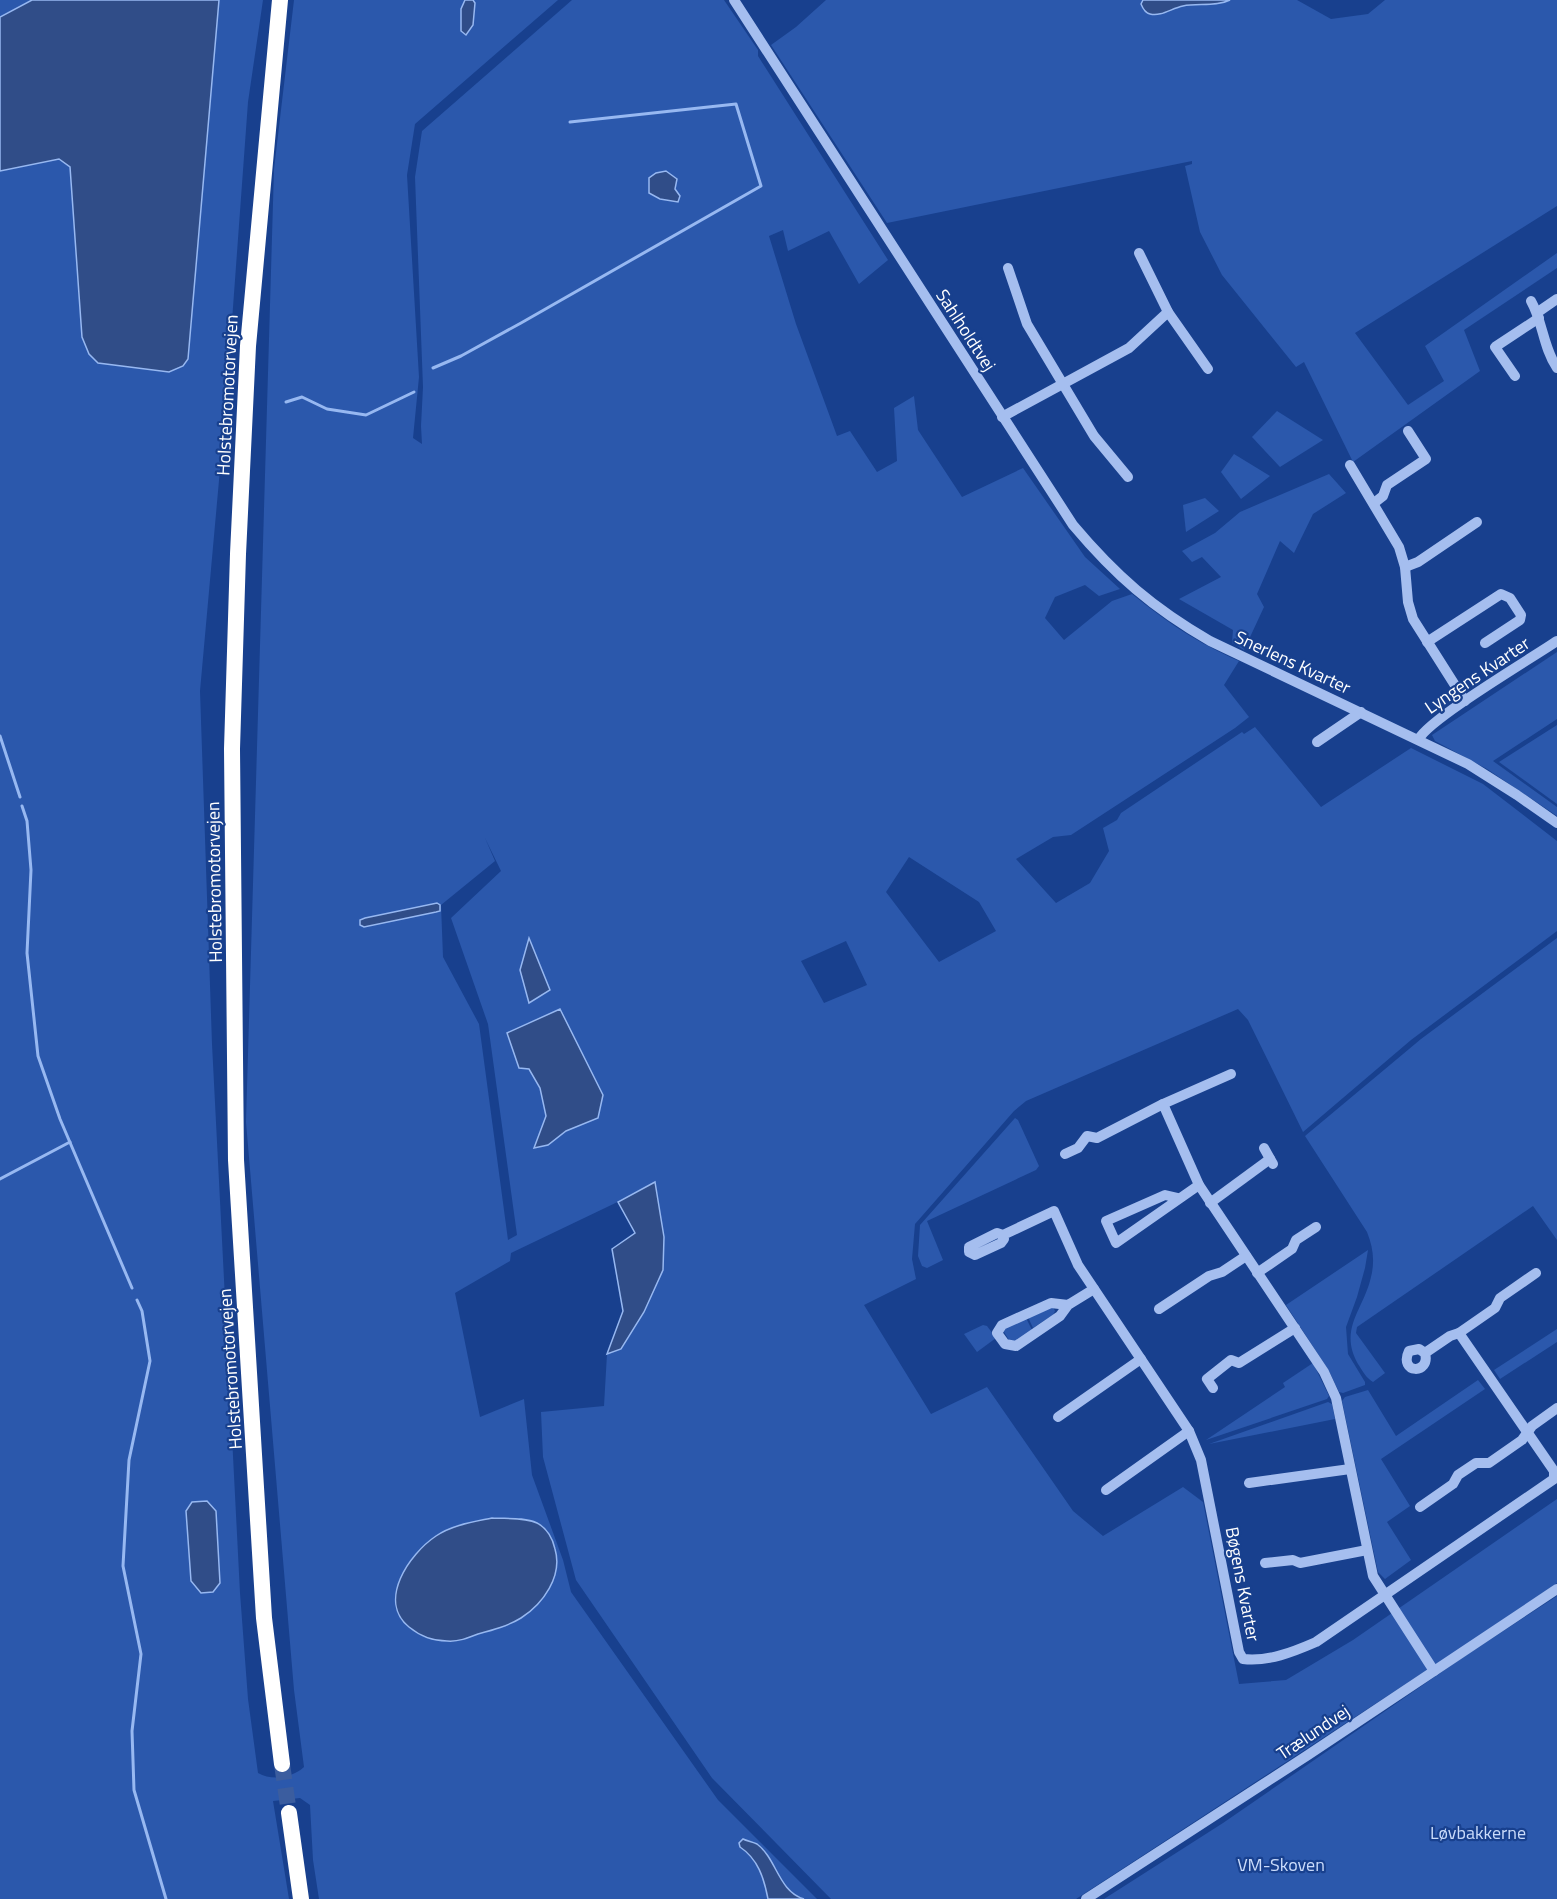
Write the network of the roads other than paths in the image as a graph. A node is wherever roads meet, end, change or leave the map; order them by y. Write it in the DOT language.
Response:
graph roads {
  1 [pos="280,0"];
  2 [pos="734,0"];
  3 [pos="1139,253"];
  4 [pos="1008,268"];
  5 [pos="1557,299"];
  6 [pos="1531,300"];
  7 [pos="1168,312"];
  8 [pos="1538,315"];
  9 [pos="1557,368"];
  10 [pos="1208,369"];
  11 [pos="1515,376"];
  12 [pos="1063,384"];
  13 [pos="1002,417"];
  14 [pos="1408,431"];
  15 [pos="1350,465"];
  16 [pos="1128,477"];
  17 [pos="1374,503"];
  18 [pos="1477,522"];
  19 [pos="1405,567"];
  20 [pos="1210,641"];
  21 [pos="1557,641"];
  22 [pos="1427,642"];
  23 [pos="1485,643"];
  24 [pos="1466,701"];
  25 [pos="1360,712"];
  26 [pos="1419,740"];
  27 [pos="1317,742"];
  28 [pos="1557,823"];
  29 [pos="1231,1074"];
  30 [pos="1163,1104"];
  31 [pos="1264,1148"];
  32 [pos="1065,1154"];
  33 [pos="1199,1185"];
  34 [pos="1178,1198"];
  35 [pos="1210,1203"];
  36 [pos="1316,1227"];
  37 [pos="1002,1235"];
  38 [pos="1246,1256"];
  39 [pos="1257,1273"];
  40 [pos="1536,1273"];
  41 [pos="1094,1289"];
  42 [pos="1068,1305"];
  43 [pos="1159,1309"];
  44 [pos="1295,1328"];
  45 [pos="1460,1333"];
  46 [pos="1425,1353"];
  47 [pos="1141,1359"];
  48 [pos="1213,1388"];
  49 [pos="1557,1408"];
  50 [pos="1058,1417"];
  51 [pos="1189,1431"];
  52 [pos="1527,1433"];
  53 [pos="1350,1469"];
  54 [pos="1249,1483"];
  55 [pos="1106,1490"];
  56 [pos="1420,1507"];
  57 [pos="1367,1550"];
  58 [pos="1265,1563"];
  59 [pos="1557,1589"];
  60 [pos="1384,1596"];
  61 [pos="1434,1671"];
  62 [pos="282,1764"];
  63 [pos="289,1813"];
  64 [pos="301,1899"];
  65 [pos="1086,1899"];
  1 -- 62 [label="highway, Holstebromotorvejen"];
  2 -- 13 [label="street, Sahlholdtvej"];
  3 -- 7 [label="street"];
  4 -- 12 [label="street"];
  5 -- 8 [label="street"];
  6 -- 8 [label="street"];
  7 -- 10 [label="street"];
  7 -- 12 [label="street"];
  8 -- 9 [label="street"];
  8 -- 11 [label="street"];
  12 -- 13 [label="street"];
  12 -- 16 [label="street"];
  13 -- 20 [label="street, Sahlholdtvej"];
  14 -- 17 [label="street"];
  15 -- 17 [label="street"];
  17 -- 19 [label="street"];
  18 -- 19 [label="street"];
  19 -- 22 [label="street"];
  20 -- 25 [label="street, Snerlens Kvarter"];
  21 -- 24 [label="street, Lyngens Kvarter"];
  22 -- 23 [label="street"];
  22 -- 24 [label="street"];
  24 -- 26 [label="street, Lyngens Kvarter"];
  25 -- 26 [label="street, Snerlens Kvarter"];
  25 -- 27 [label="street, Snerlens Kvarter"];
  26 -- 28 [label="street, Snerlens Kvarter"];
  29 -- 30 [label="street"];
  30 -- 32 [label="street"];
  30 -- 33 [label="street"];
  31 -- 35 [label="street"];
  33 -- 34 [label="street"];
  33 -- 35 [label="street"];
  34 -- 34 [label="street"];
  35 -- 38 [label="street"];
  36 -- 39 [label="street"];
  37 -- 41 [label="street, Bøgens Kvarter"];
  38 -- 39 [label="street"];
  38 -- 43 [label="street"];
  39 -- 44 [label="street"];
  40 -- 45 [label="street"];
  41 -- 42 [label="street"];
  41 -- 47 [label="street, Bøgens Kvarter"];
  42 -- 42 [label="street"];
  44 -- 48 [label="street"];
  44 -- 53 [label="street"];
  45 -- 46 [label="street"];
  45 -- 52 [label="street, Bøgens Kvarter"];
  47 -- 50 [label="street"];
  47 -- 51 [label="street, Bøgens Kvarter"];
  49 -- 52 [label="street"];
  51 -- 55 [label="street"];
  51 -- 60 [label="street, Bøgens Kvarter"];
  52 -- 56 [label="street"];
  52 -- 60 [label="street, Bøgens Kvarter"];
  53 -- 54 [label="street"];
  53 -- 57 [label="street"];
  57 -- 58 [label="street, Bøgens Kvarter"];
  57 -- 60 [label="street"];
  59 -- 61 [label="street, Trælundvej"];
  60 -- 61 [label="street"];
  61 -- 65 [label="street, Trælundvej"];
  63 -- 64 [label="highway"];
}
